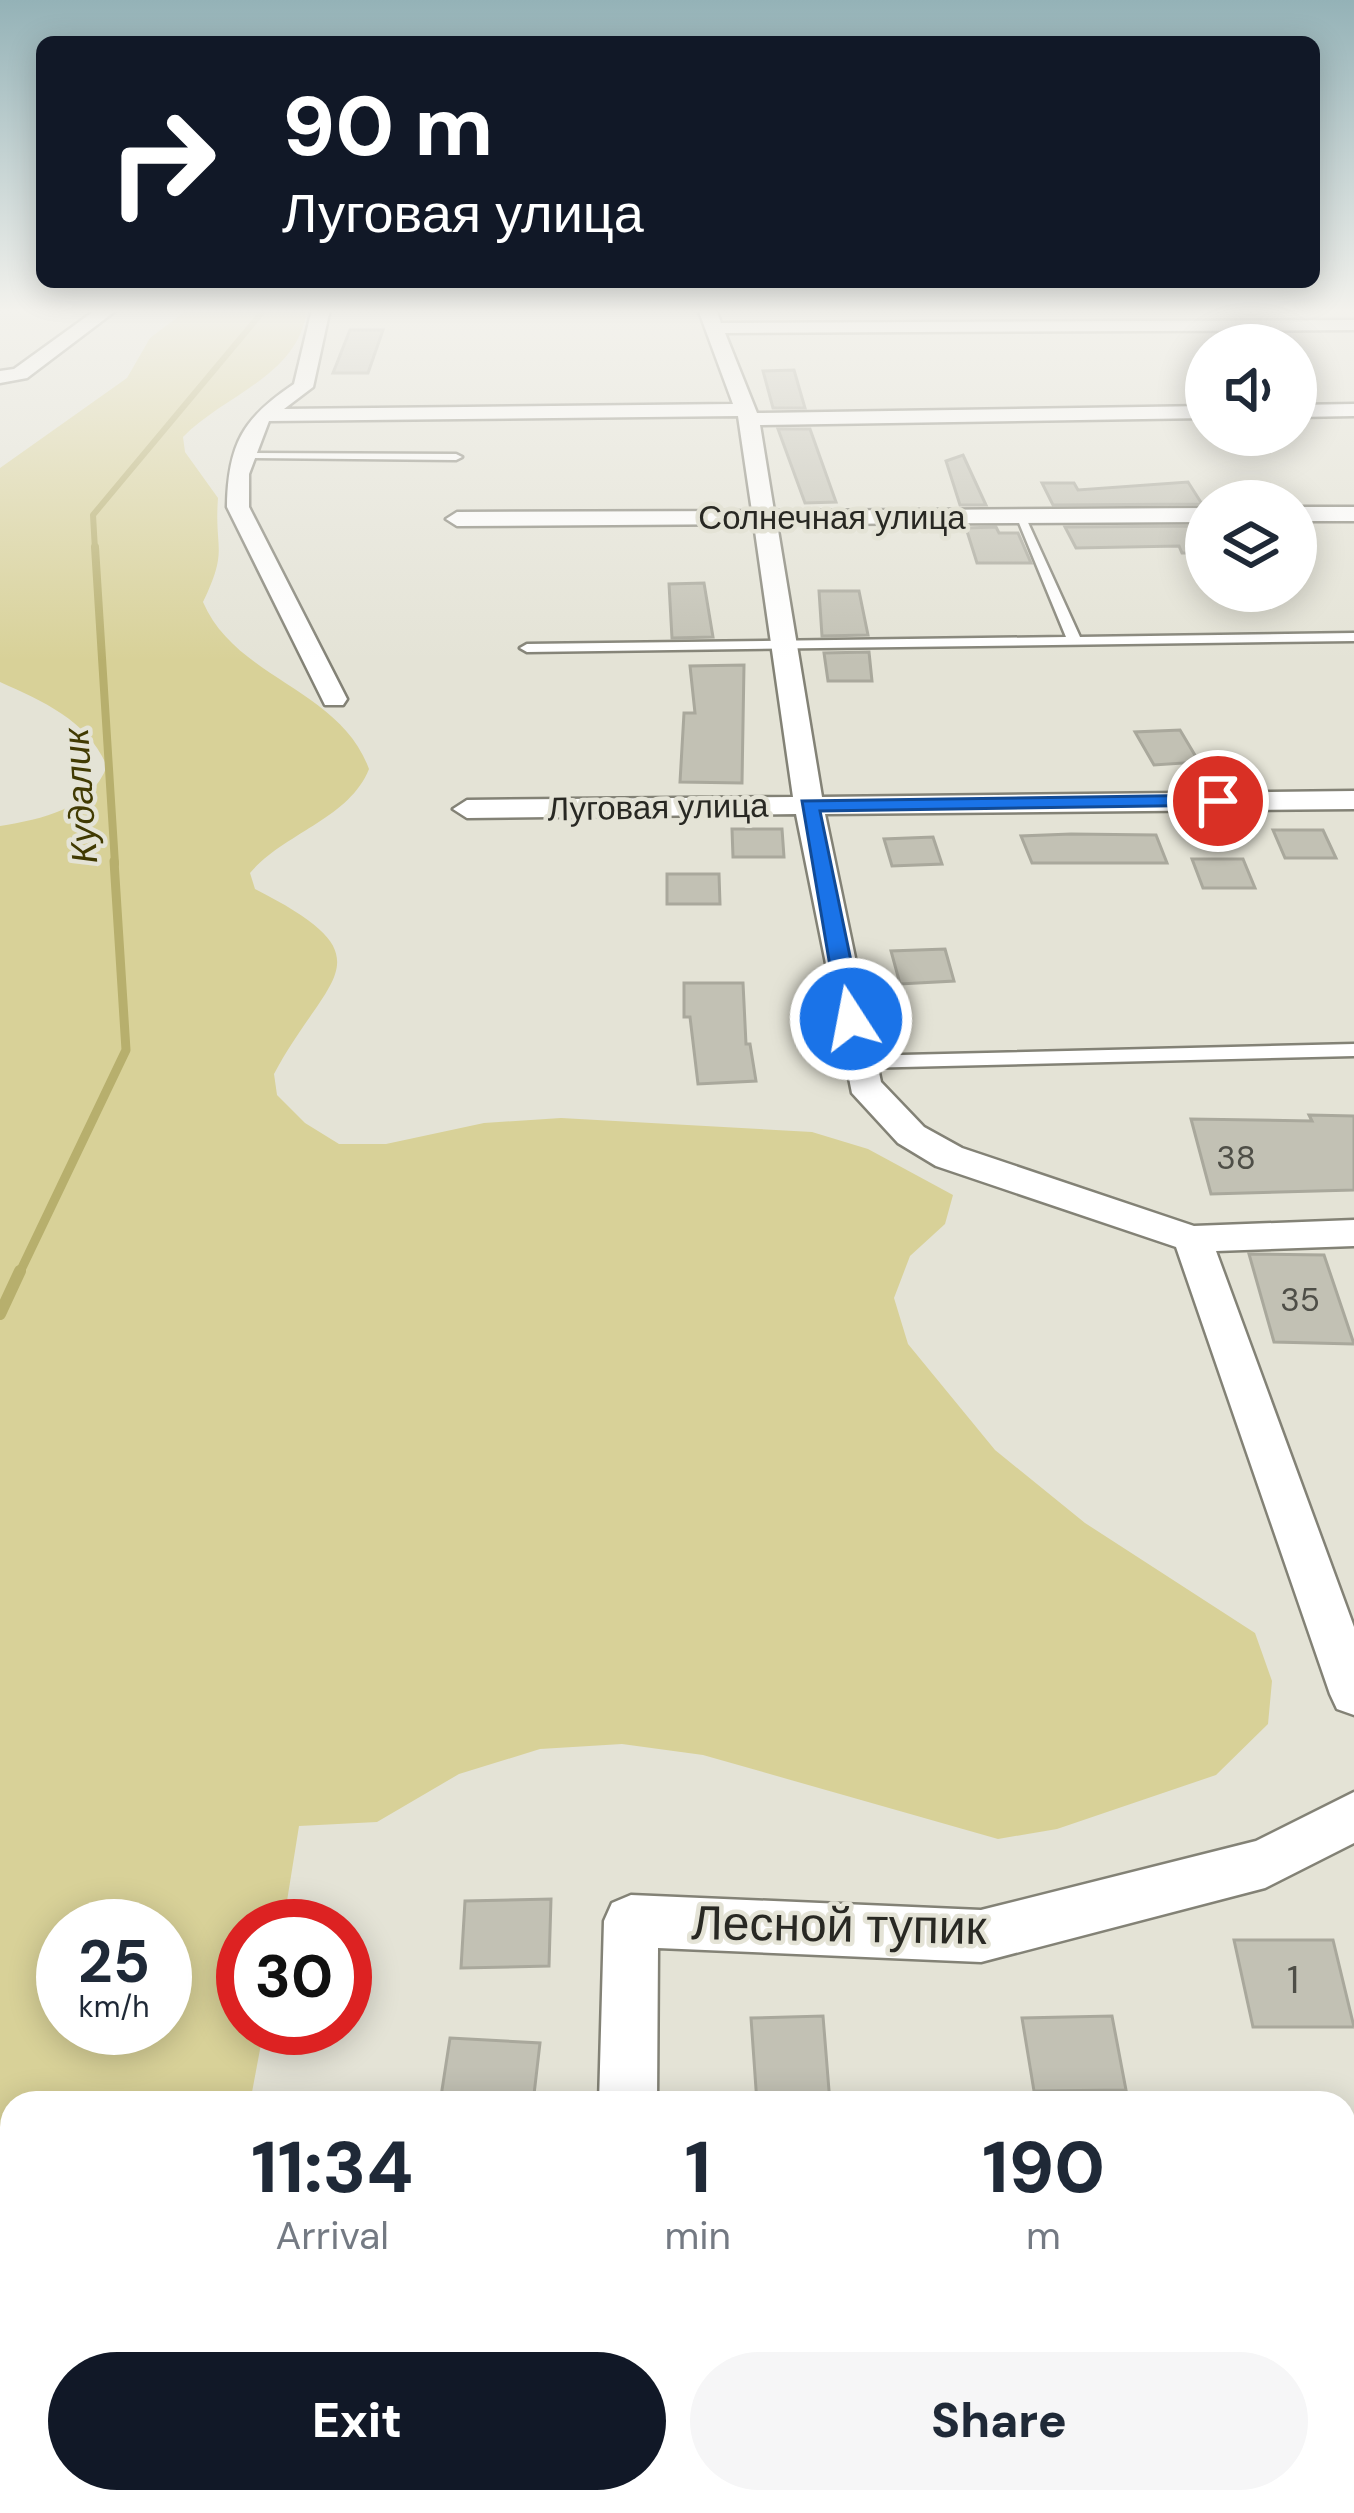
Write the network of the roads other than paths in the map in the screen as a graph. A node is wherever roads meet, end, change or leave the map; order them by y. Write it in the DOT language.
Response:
graph roads {
  1 [pos="257,426"];
  2 [pos="748,426"];
  3 [pos="245,456"];
  4 [pos="456,457"];
  5 [pos="1317,514"];
  6 [pos="1354,514"];
  7 [pos="1185,515"];
  8 [pos="1019,516"];
  9 [pos="763,518"];
  10 [pos="457,519"];
  11 [pos="1354,637"];
  12 [pos="1075,640"];
  13 [pos="783,644"];
  14 [pos="527,648"];
  15 [pos="334,699"];
  16 [pos="1354,800"];
  17 [pos="809,805"];
  18 [pos="466,809"];
  19 [pos="1354,1050"];
  20 [pos="860,1062"];
  21 [pos="1354,1233"];
  22 [pos="1192,1239"];
  23 [pos="1352,1681"];
  24 [pos="1354,1816"];
  25 [pos="628,2091"];
  1 -- 3 [label="street"];
  2 -- 9 [label="street"];
  3 -- 4 [label="lane"];
  3 -- 15 [label="street"];
  5 -- 6 [label="street"];
  7 -- 8 [label="street, Солнечная улица"];
  8 -- 9 [label="street, Солнечная улица"];
  8 -- 12 [label="lane"];
  9 -- 10 [label="street, Солнечная улица"];
  9 -- 13 [label="street"];
  11 -- 12 [label="lane"];
  12 -- 13 [label="lane"];
  13 -- 14 [label="lane"];
  13 -- 17 [label="street"];
  16 -- 17 [label="street, Луговая улица"];
  17 -- 18 [label="street, Луговая улица"];
  17 -- 20 [label="street"];
  19 -- 20 [label="lane"];
  20 -- 22 [label="street"];
  21 -- 22 [label="street"];
  22 -- 23 [label="street"];
  24 -- 25 [label="street, Лесной тупик"];
}
